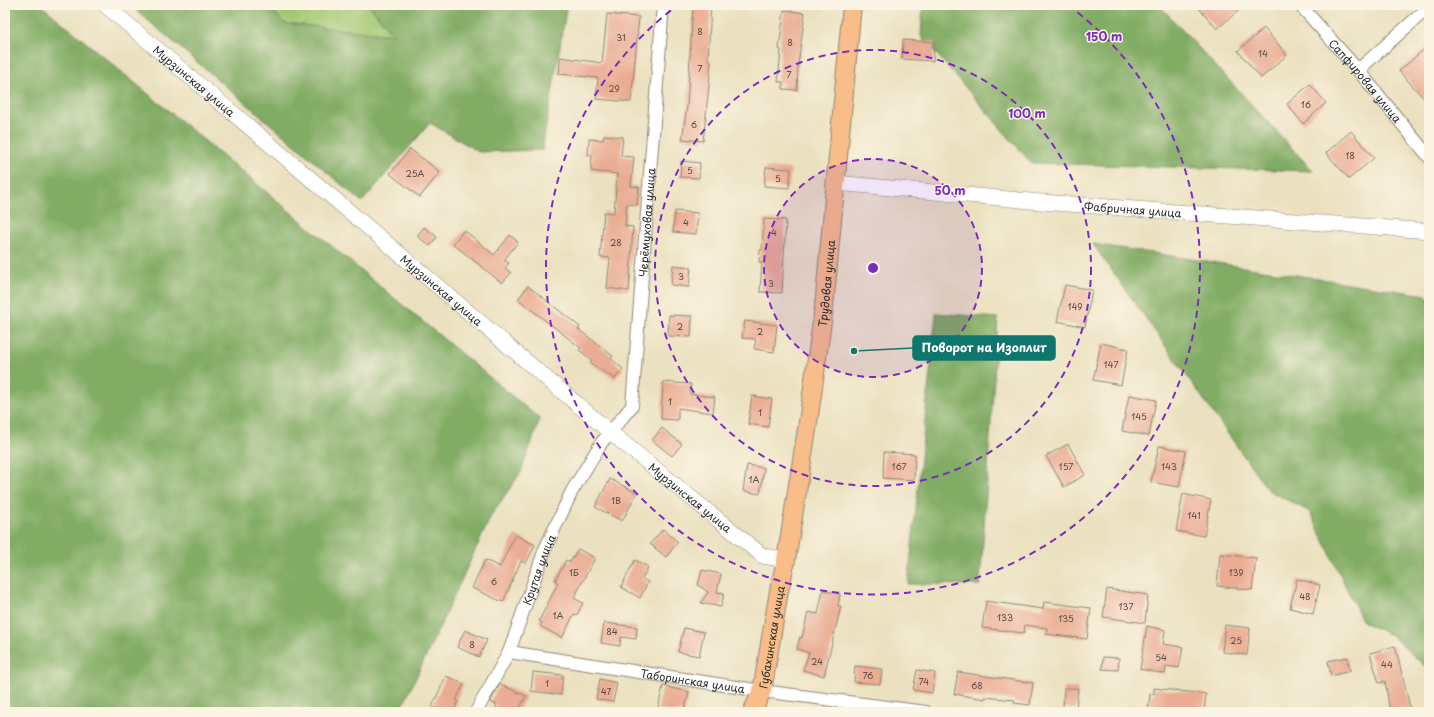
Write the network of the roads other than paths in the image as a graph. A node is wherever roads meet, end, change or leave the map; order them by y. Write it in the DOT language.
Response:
graph roads {
  1 [pos="105,5"];
  2 [pos="663,5"];
  3 [pos="852,5"];
  4 [pos="1300,5"];
  5 [pos="1429,7"];
  6 [pos="1358,70"];
  7 [pos="1429,157"];
  8 [pos="836,183"];
  9 [pos="1429,231"];
  10 [pos="610,432"];
  11 [pos="786,560"];
  12 [pos="509,652"];
  13 [pos="762,691"];
  14 [pos="476,712"];
  15 [pos="752,712"];
  16 [pos="921,712"];
  1 -- 10 [label="street, Мурзинская улица"];
  2 -- 10 [label="street, Черёмуховая улица"];
  3 -- 8 [label="main road, Трудовая улица"];
  4 -- 6 [label="street, Сапфировая улица"];
  5 -- 6 [label="street"];
  6 -- 7 [label="street, Сапфировая улица"];
  8 -- 9 [label="street, Фабричная улица"];
  8 -- 11 [label="main road, Трудовая улица"];
  10 -- 11 [label="street, Мурзинская улица"];
  10 -- 12 [label="street, Крутая улица"];
  11 -- 13 [label="main road, Губахинская улица"];
  12 -- 13 [label="street, Таборинская улица"];
  12 -- 14 [label="street, Крутая улица"];
  13 -- 15 [label="main road, Губахинская улица"];
  13 -- 16 [label="street, Таборинская улица"];
}
